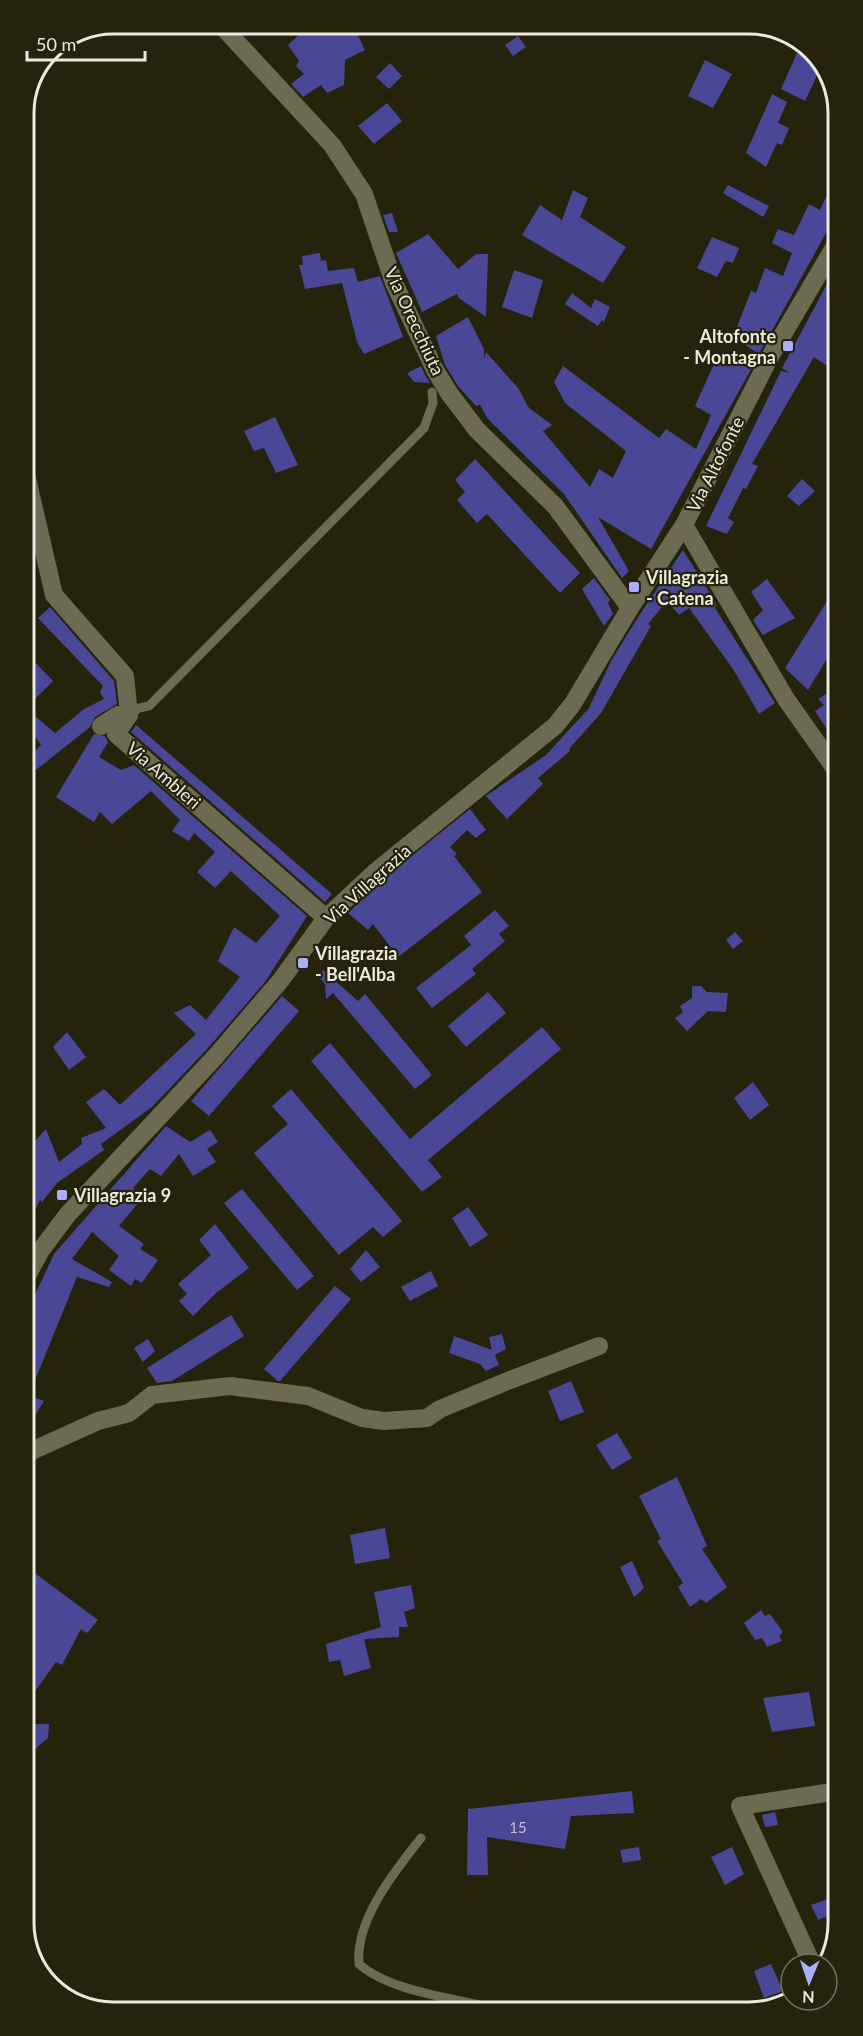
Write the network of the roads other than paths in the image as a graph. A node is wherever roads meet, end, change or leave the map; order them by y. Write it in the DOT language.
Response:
graph roads {
  1 [pos="229,34"];
  2 [pos="828,258"];
  3 [pos="432,392"];
  4 [pos="35,512"];
  5 [pos="684,525"];
  6 [pos="630,608"];
  7 [pos="129,715"];
  8 [pos="102,726"];
  9 [pos="828,759"];
  10 [pos="326,918"];
  11 [pos="34,1262"];
  12 [pos="599,1346"];
  13 [pos="34,1450"];
  14 [pos="828,1793"];
  15 [pos="421,1838"];
  16 [pos="807,1952"];
  17 [pos="454,2002"];
  1 -- 6 [label="street, Via Orecchiuta"];
  2 -- 5 [label="street, Via Altofonte"];
  3 -- 7 [label="lane"];
  4 -- 7 [label="street, Via Ambleri"];
  5 -- 6 [label="street, Via Villagrazia"];
  5 -- 9 [label="street, Via Altofonte"];
  6 -- 10 [label="street, Via Villagrazia"];
  7 -- 8 [label="street"];
  7 -- 10 [label="street, Via Ambleri"];
  10 -- 11 [label="street, Via Villagrazia"];
  12 -- 13 [label="street"];
  14 -- 16 [label="street"];
  15 -- 17 [label="lane"];
}
